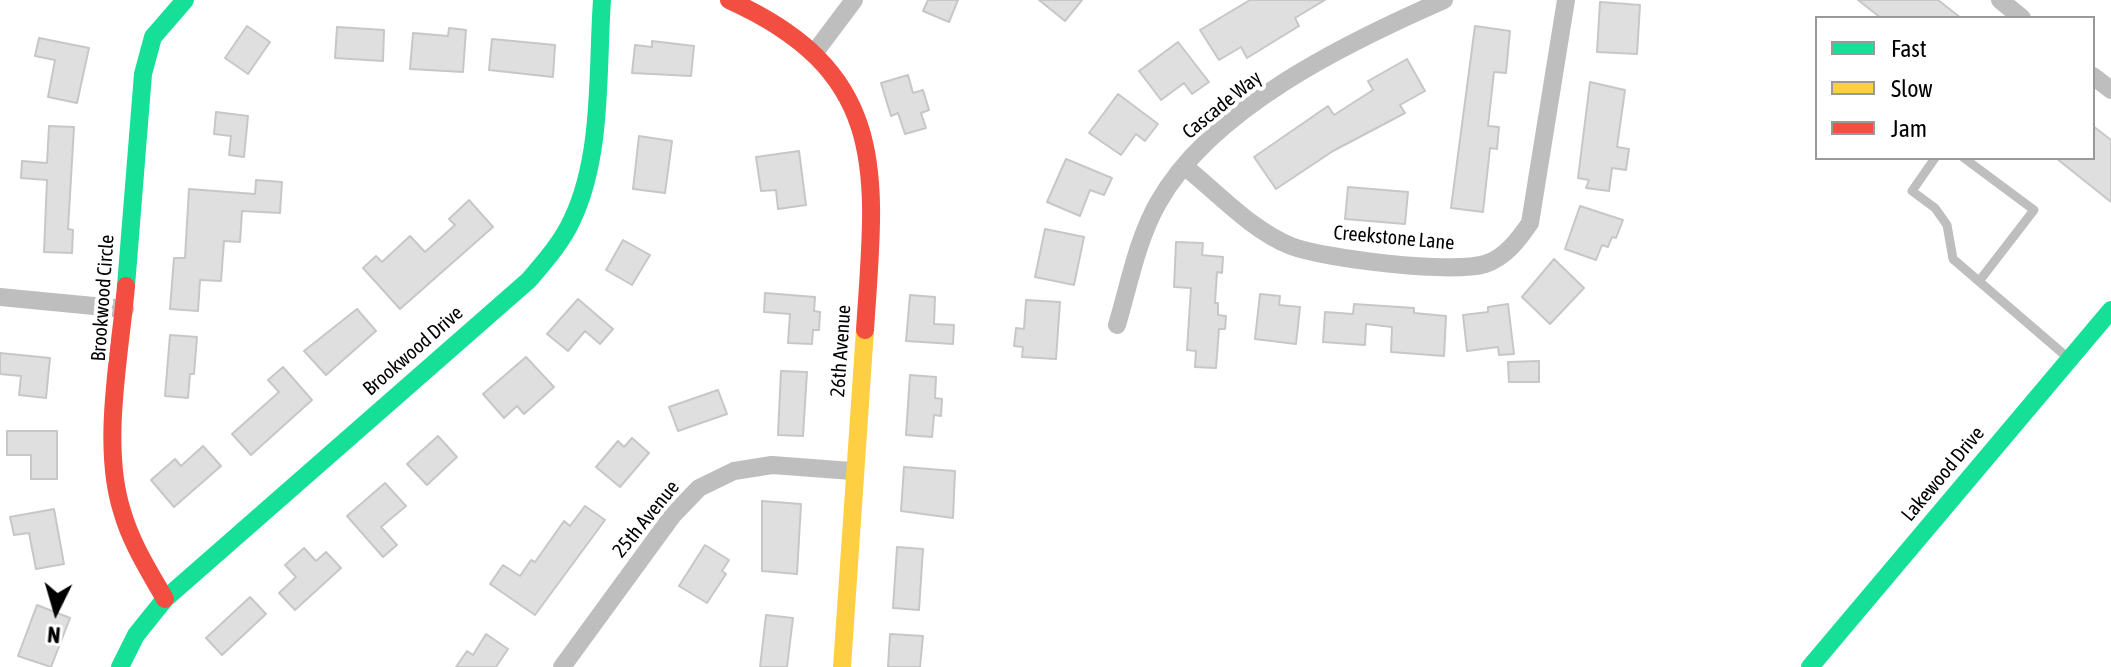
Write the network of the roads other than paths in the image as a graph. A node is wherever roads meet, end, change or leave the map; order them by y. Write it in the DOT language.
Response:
graph roads {
  1 [pos="185,0"];
  2 [pos="602,0"];
  3 [pos="729,0"];
  4 [pos="854,0"];
  5 [pos="1444,0"];
  6 [pos="1566,0"];
  7 [pos="2000,0"];
  8 [pos="2020,16"];
  9 [pos="815,52"];
  10 [pos="2095,78"];
  11 [pos="2111,90"];
  12 [pos="1934,160"];
  13 [pos="1967,160"];
  14 [pos="1184,166"];
  15 [pos="1980,280"];
  16 [pos="0,297"];
  17 [pos="125,309"];
  18 [pos="2111,310"];
  19 [pos="1117,325"];
  20 [pos="2069,360"];
  21 [pos="852,471"];
  22 [pos="165,599"];
  23 [pos="120,667"];
  24 [pos="562,667"];
  25 [pos="842,667"];
  26 [pos="1810,667"];
  1 -- 17 [label="street, Brookwood Circle"];
  2 -- 22 [label="street, Brookwood Drive"];
  3 -- 9 [label="street"];
  4 -- 9 [label="street"];
  5 -- 14 [label="street, Cascade Way"];
  6 -- 14 [label="street, Creekstone Lane"];
  7 -- 8 [label="street"];
  9 -- 21 [label="street, 26th Avenue"];
  10 -- 11 [label="street"];
  12 -- 15 [label="lane"];
  13 -- 15 [label="lane"];
  14 -- 19 [label="street, Cascade Way"];
  15 -- 20 [label="lane"];
  16 -- 17 [label="street"];
  17 -- 22 [label="street, Brookwood Circle"];
  18 -- 20 [label="street, Lakewood Drive"];
  20 -- 26 [label="street, Lakewood Drive"];
  21 -- 24 [label="street, 25th Avenue"];
  21 -- 25 [label="street, 26th Avenue"];
  22 -- 23 [label="street, Brookwood Drive"];
}
